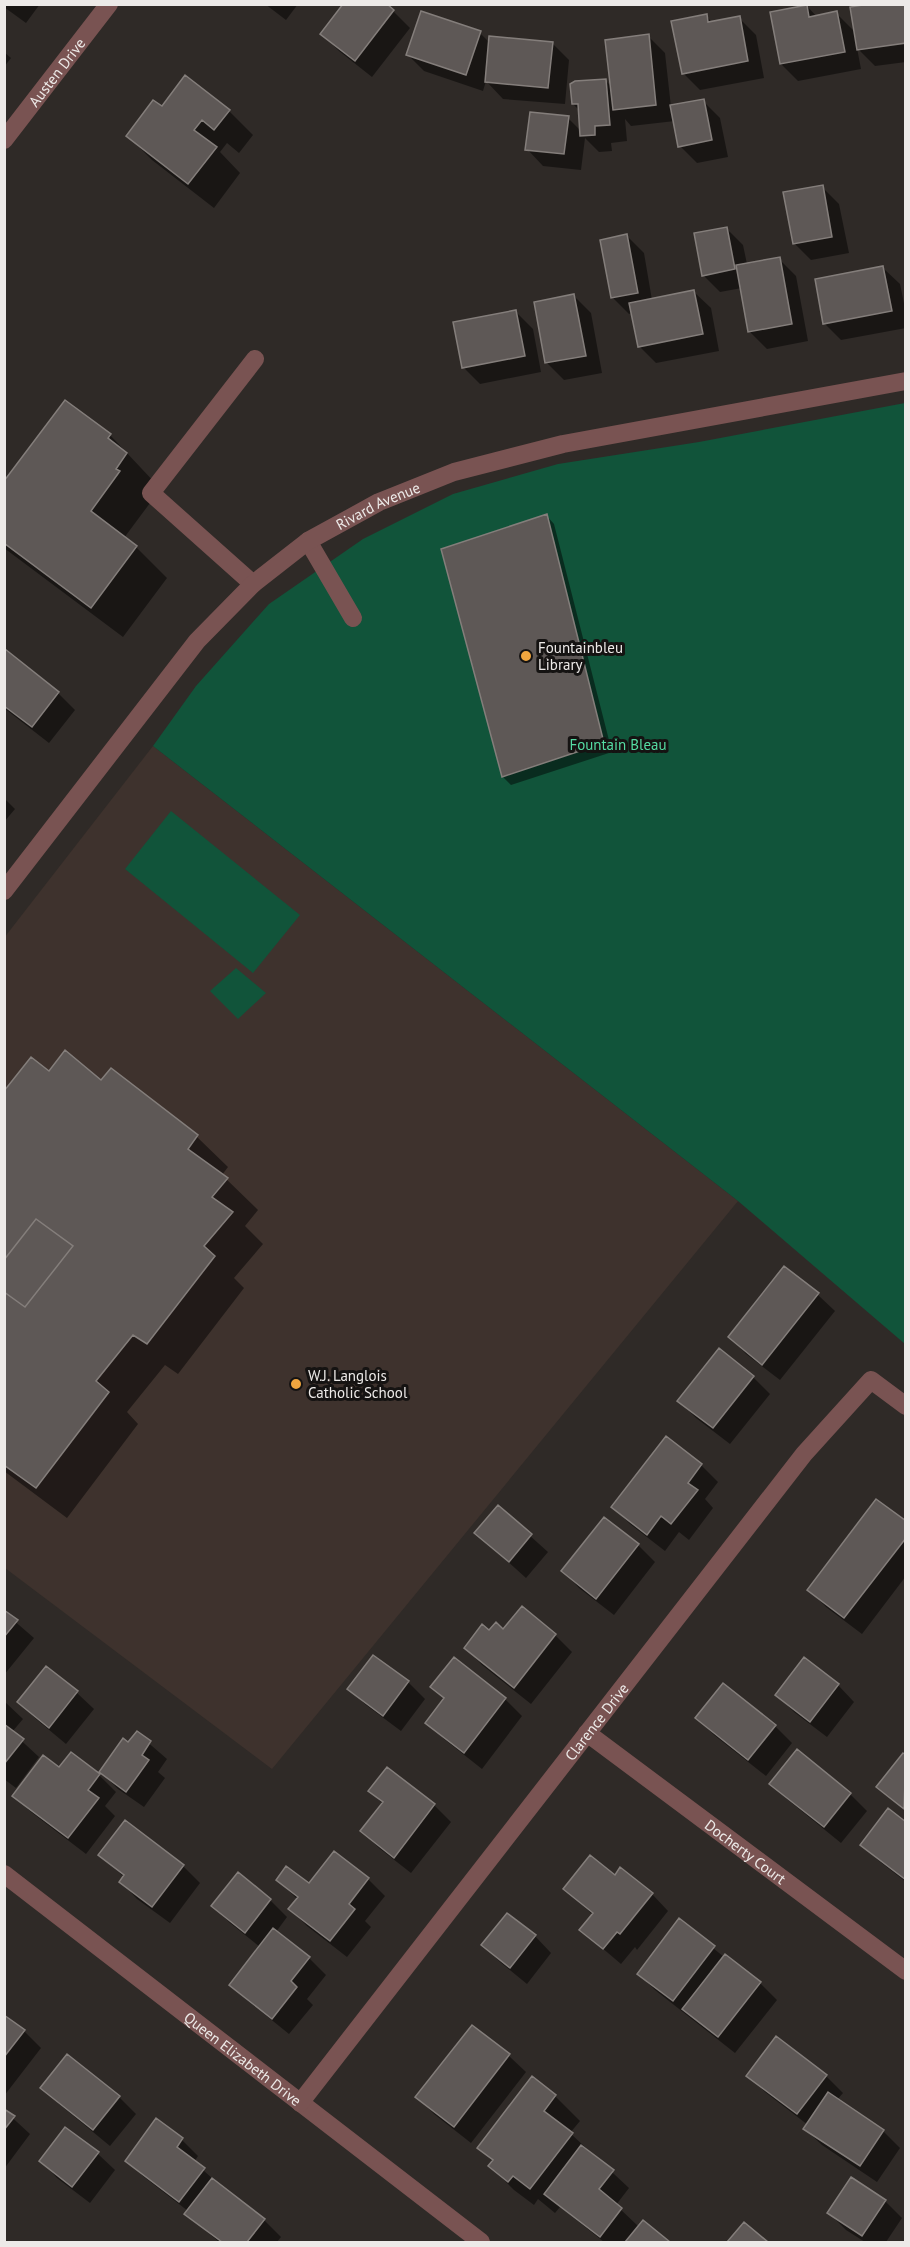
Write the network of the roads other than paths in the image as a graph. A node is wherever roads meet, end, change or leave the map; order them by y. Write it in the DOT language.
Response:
graph roads {
  1 [pos="109,4"];
  2 [pos="4,140"];
  3 [pos="255,359"];
  4 [pos="906,381"];
  5 [pos="308,542"];
  6 [pos="253,584"];
  7 [pos="353,618"];
  8 [pos="4,891"];
  9 [pos="906,1406"];
  10 [pos="587,1733"];
  11 [pos="4,1875"];
  12 [pos="906,1971"];
  13 [pos="300,2103"];
  14 [pos="481,2242"];
  1 -- 2 [label="street, Austen Drive"];
  3 -- 6 [label="street"];
  4 -- 5 [label="street, Rivard Avenue"];
  5 -- 6 [label="street, Rivard Avenue"];
  5 -- 7 [label="street"];
  6 -- 8 [label="street, Rivard Avenue"];
  9 -- 10 [label="street, Clarence Drive"];
  10 -- 12 [label="street, Docherty Court"];
  10 -- 13 [label="street, Clarence Drive"];
  11 -- 13 [label="street, Queen Elizabeth Drive"];
  13 -- 14 [label="street, Queen Elizabeth Drive"];
}
